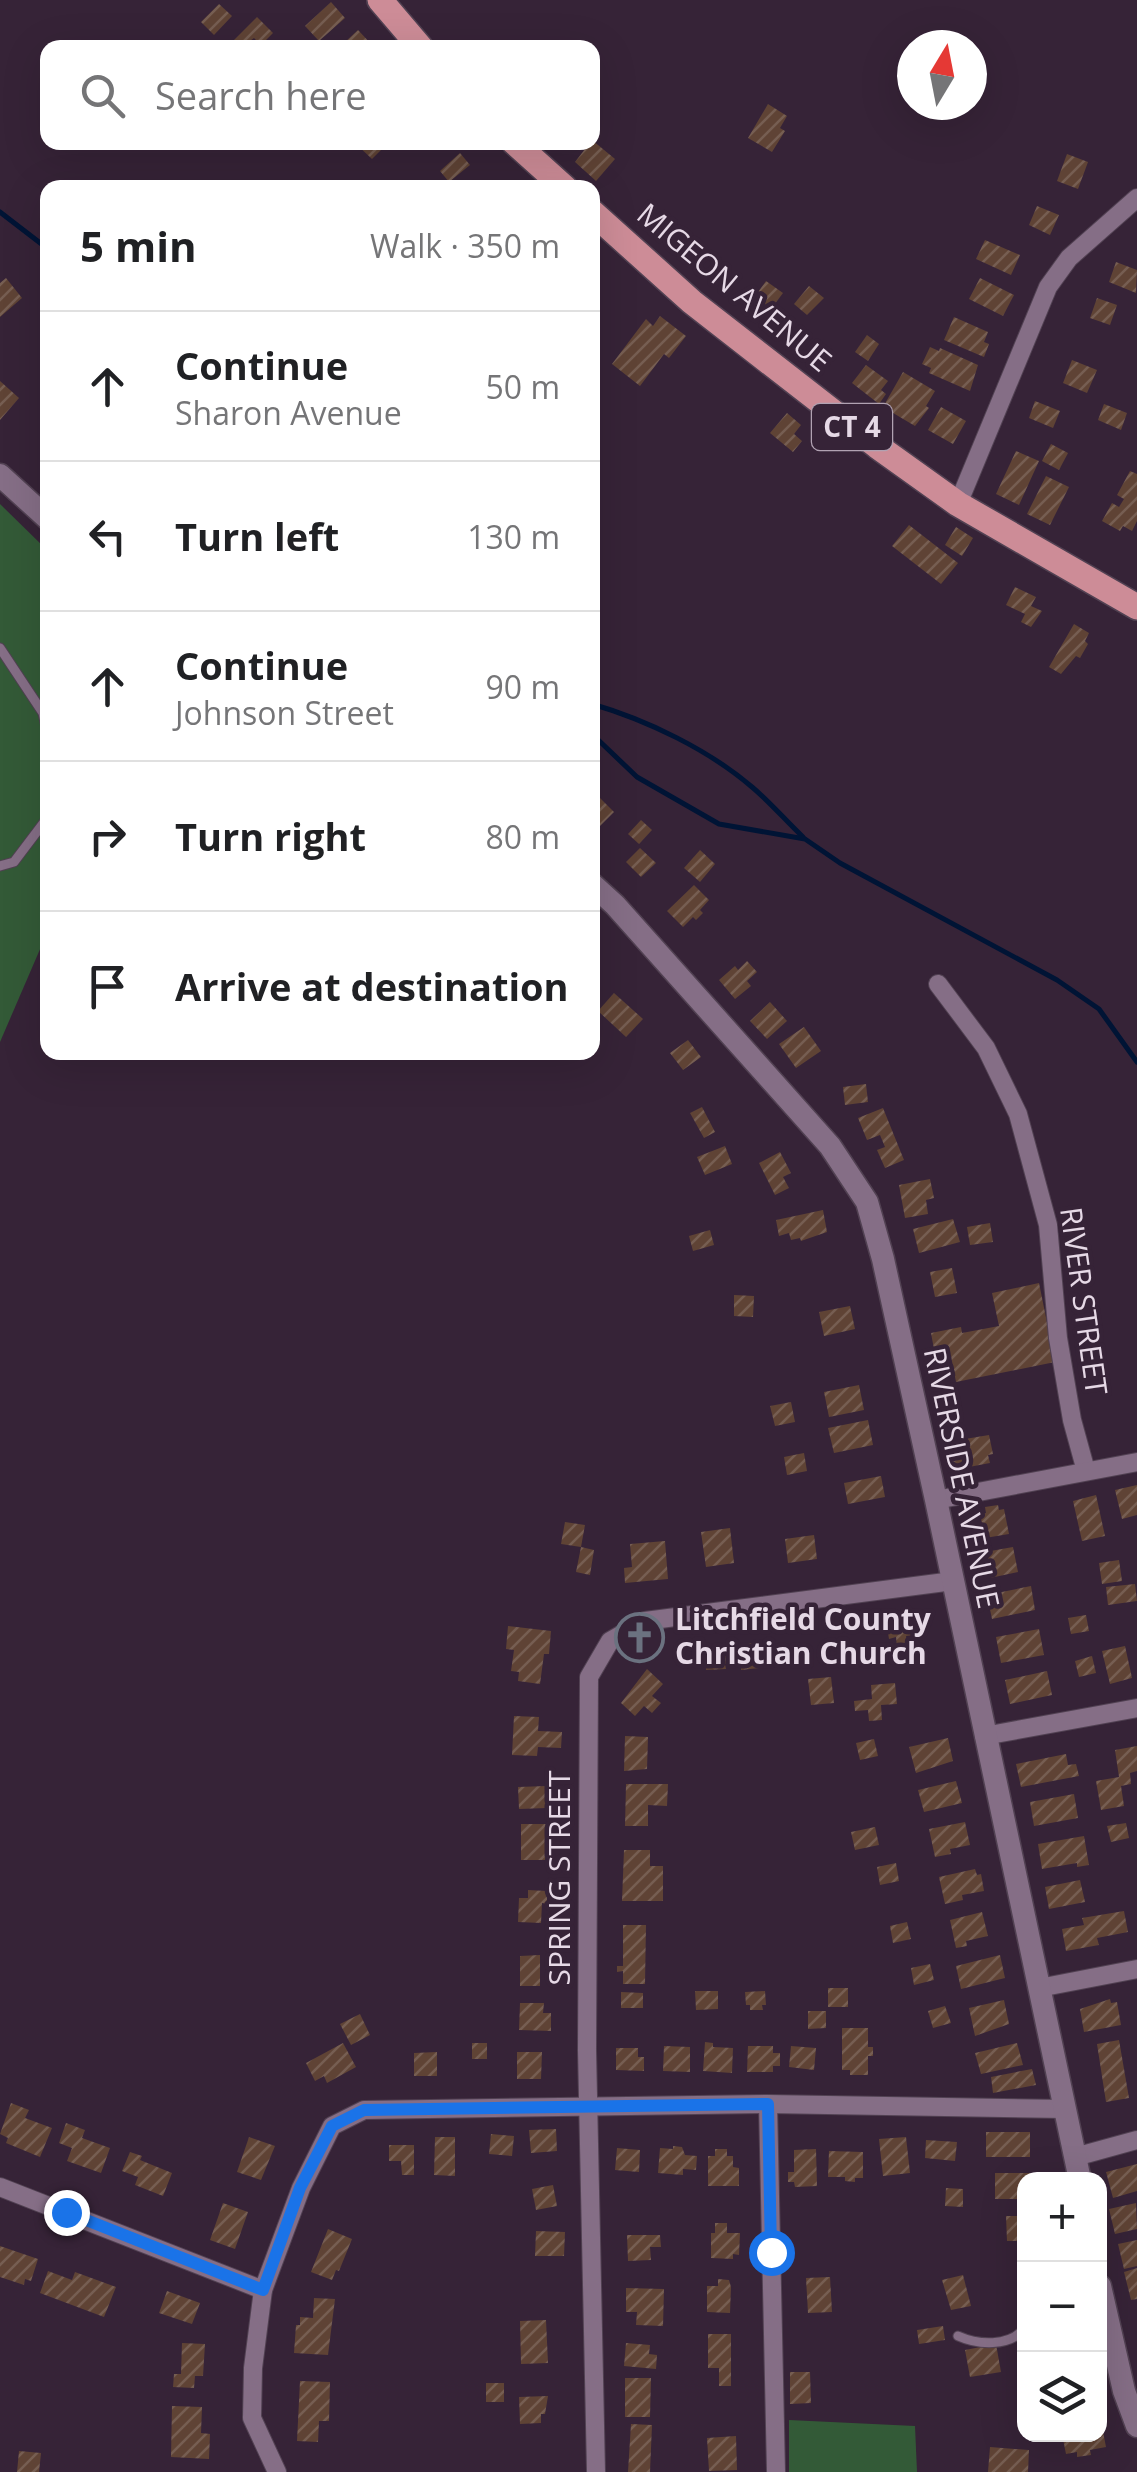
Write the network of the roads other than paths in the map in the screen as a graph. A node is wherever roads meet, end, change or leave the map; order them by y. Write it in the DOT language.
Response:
graph roads {
  1 [pos="380,0"];
  2 [pos="414,40"];
  3 [pos="523,150"];
  4 [pos="555,180"];
  5 [pos="1137,198"];
  6 [pos="600,219"];
  7 [pos="0,475"];
  8 [pos="958,504"];
  9 [pos="40,511"];
  10 [pos="1137,606"];
  11 [pos="0,648"];
  12 [pos="40,708"];
  13 [pos="40,828"];
  14 [pos="0,866"];
  15 [pos="600,891"];
  16 [pos="938,984"];
  17 [pos="1137,1462"];
  18 [pos="1086,1470"];
  19 [pos="936,1500"];
  20 [pos="953,1581"];
  21 [pos="1137,1708"];
  22 [pos="984,1736"];
  23 [pos="1137,1969"];
  24 [pos="1038,1988"];
  25 [pos="768,2104"];
  26 [pos="588,2109"];
  27 [pos="1065,2109"];
  28 [pos="1137,2140"];
  29 [pos="1078,2168"];
  30 [pos="0,2186"];
  31 [pos="263,2290"];
  32 [pos="1107,2331"];
  33 [pos="958,2336"];
  34 [pos="1017,2338"];
  35 [pos="1137,2426"];
  36 [pos="277,2472"];
  37 [pos="596,2472"];
  38 [pos="776,2472"];
  1 -- 2 [label="main road"];
  3 -- 4 [label="main road"];
  5 -- 8 [label="street"];
  6 -- 8 [label="main road, MIGEON AVENUE / CT 4"];
  7 -- 9 [label="street"];
  8 -- 10 [label="main road, MIGEON AVENUE / CT 4"];
  11 -- 12 [label="lane"];
  13 -- 14 [label="lane"];
  15 -- 19 [label="street, RIVERSIDE AVENUE"];
  16 -- 18 [label="street, RIVER STREET"];
  17 -- 18 [label="street"];
  18 -- 19 [label="street"];
  19 -- 20 [label="street, RIVERSIDE AVENUE"];
  20 -- 22 [label="street, RIVERSIDE AVENUE"];
  20 -- 26 [label="street, SPRING STREET"];
  21 -- 22 [label="street"];
  22 -- 24 [label="street, RIVERSIDE AVENUE"];
  23 -- 24 [label="street"];
  24 -- 27 [label="street, RIVERSIDE AVENUE"];
  25 -- 26 [label="street"];
  25 -- 27 [label="street"];
  25 -- 38 [label="street"];
  26 -- 31 [label="street"];
  26 -- 37 [label="street, SPRING STREET"];
  27 -- 29 [label="street, RIVERSIDE AVENUE"];
  28 -- 29 [label="street"];
  30 -- 31 [label="street"];
  31 -- 36 [label="street"];
  32 -- 35 [label="street"];
  33 -- 34 [label="lane"];
}
